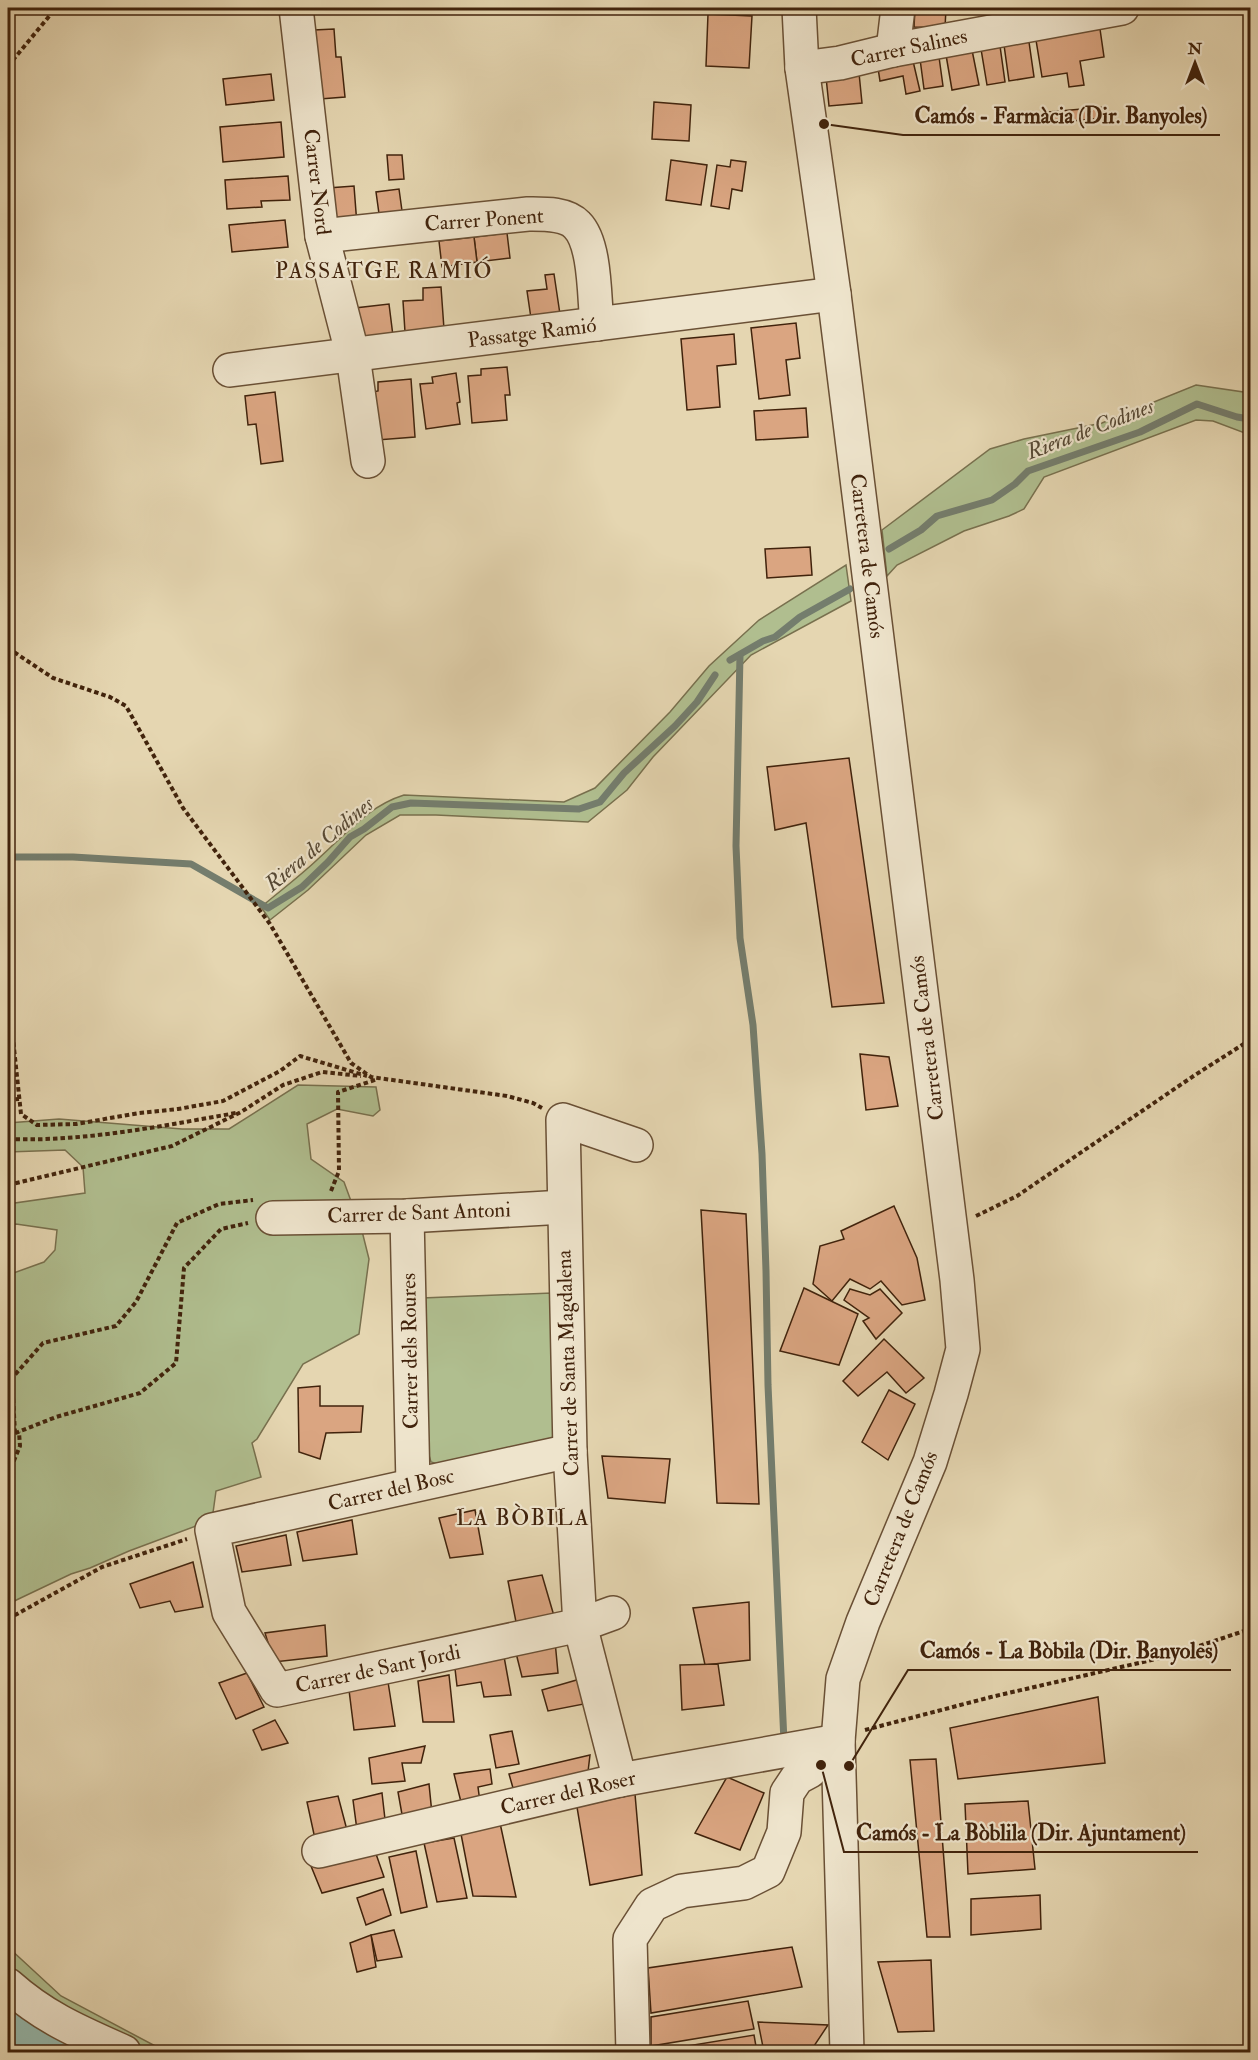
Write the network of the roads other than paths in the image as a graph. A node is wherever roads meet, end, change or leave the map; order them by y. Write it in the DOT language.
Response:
graph roads {
  1 [pos="296,8"];
  2 [pos="799,8"];
  3 [pos="898,8"];
  4 [pos="1122,8"];
  5 [pos="1038,15"];
  6 [pos="893,51"];
  7 [pos="802,68"];
  8 [pos="322,236"];
  9 [pos="834,294"];
  10 [pos="597,324"];
  11 [pos="353,356"];
  12 [pos="230,370"];
  13 [pos="368,461"];
  14 [pos="636,1145"];
  15 [pos="564,1207"];
  16 [pos="263,1209"];
  17 [pos="407,1216"];
  18 [pos="570,1451"];
  19 [pos="413,1485"];
  20 [pos="212,1530"];
  21 [pos="613,1613"];
  22 [pos="580,1625"];
  23 [pos="821,1752"];
  24 [pos="620,1780"];
  25 [pos="319,1851"];
  26 [pos="8,1985"];
  27 [pos="124,2052"];
  28 [pos="633,2052"];
  29 [pos="847,2052"];
  1 -- 8 [label="street, Carrer Nord"];
  2 -- 7 [label="street, Carretera de Camós"];
  3 -- 6 [label="street"];
  4 -- 5 [label="street, Carrer Salines"];
  5 -- 6 [label="street, Carrer Salines"];
  6 -- 7 [label="street, Carrer Salines"];
  7 -- 9 [label="street, Carretera de Camós"];
  8 -- 10 [label="street, Carrer Ponent"];
  8 -- 11 [label="street, Carrer Nord"];
  9 -- 10 [label="street, Passatge Ramió"];
  9 -- 23 [label="street, Carretera de Camós"];
  10 -- 11 [label="street, Passatge Ramió"];
  11 -- 12 [label="street, Passatge Ramió"];
  11 -- 13 [label="street, Carrer Nord"];
  14 -- 15 [label="street, Carrer de Santa Magdalena"];
  15 -- 17 [label="street, Carrer de Sant Antoni"];
  15 -- 18 [label="street, Carrer de Santa Magdalena"];
  16 -- 17 [label="street, Carrer de Sant Antoni"];
  17 -- 19 [label="street, Carrer dels Roures"];
  18 -- 19 [label="street, Carrer del Bosc"];
  18 -- 22 [label="street, Carrer de Santa Magdalena"];
  19 -- 20 [label="street, Carrer del Bosc"];
  20 -- 22 [label="street, Carrer de Sant Jordi"];
  21 -- 22 [label="street, Carrer de Sant Jordi"];
  22 -- 24 [label="street, Carrer de Santa Magdalena"];
  23 -- 24 [label="street, Carrer del Roser"];
  23 -- 28 [label="street"];
  23 -- 29 [label="street, Carretera de Camós"];
  24 -- 25 [label="street, Carrer del Roser"];
  26 -- 27 [label="street"];
}
